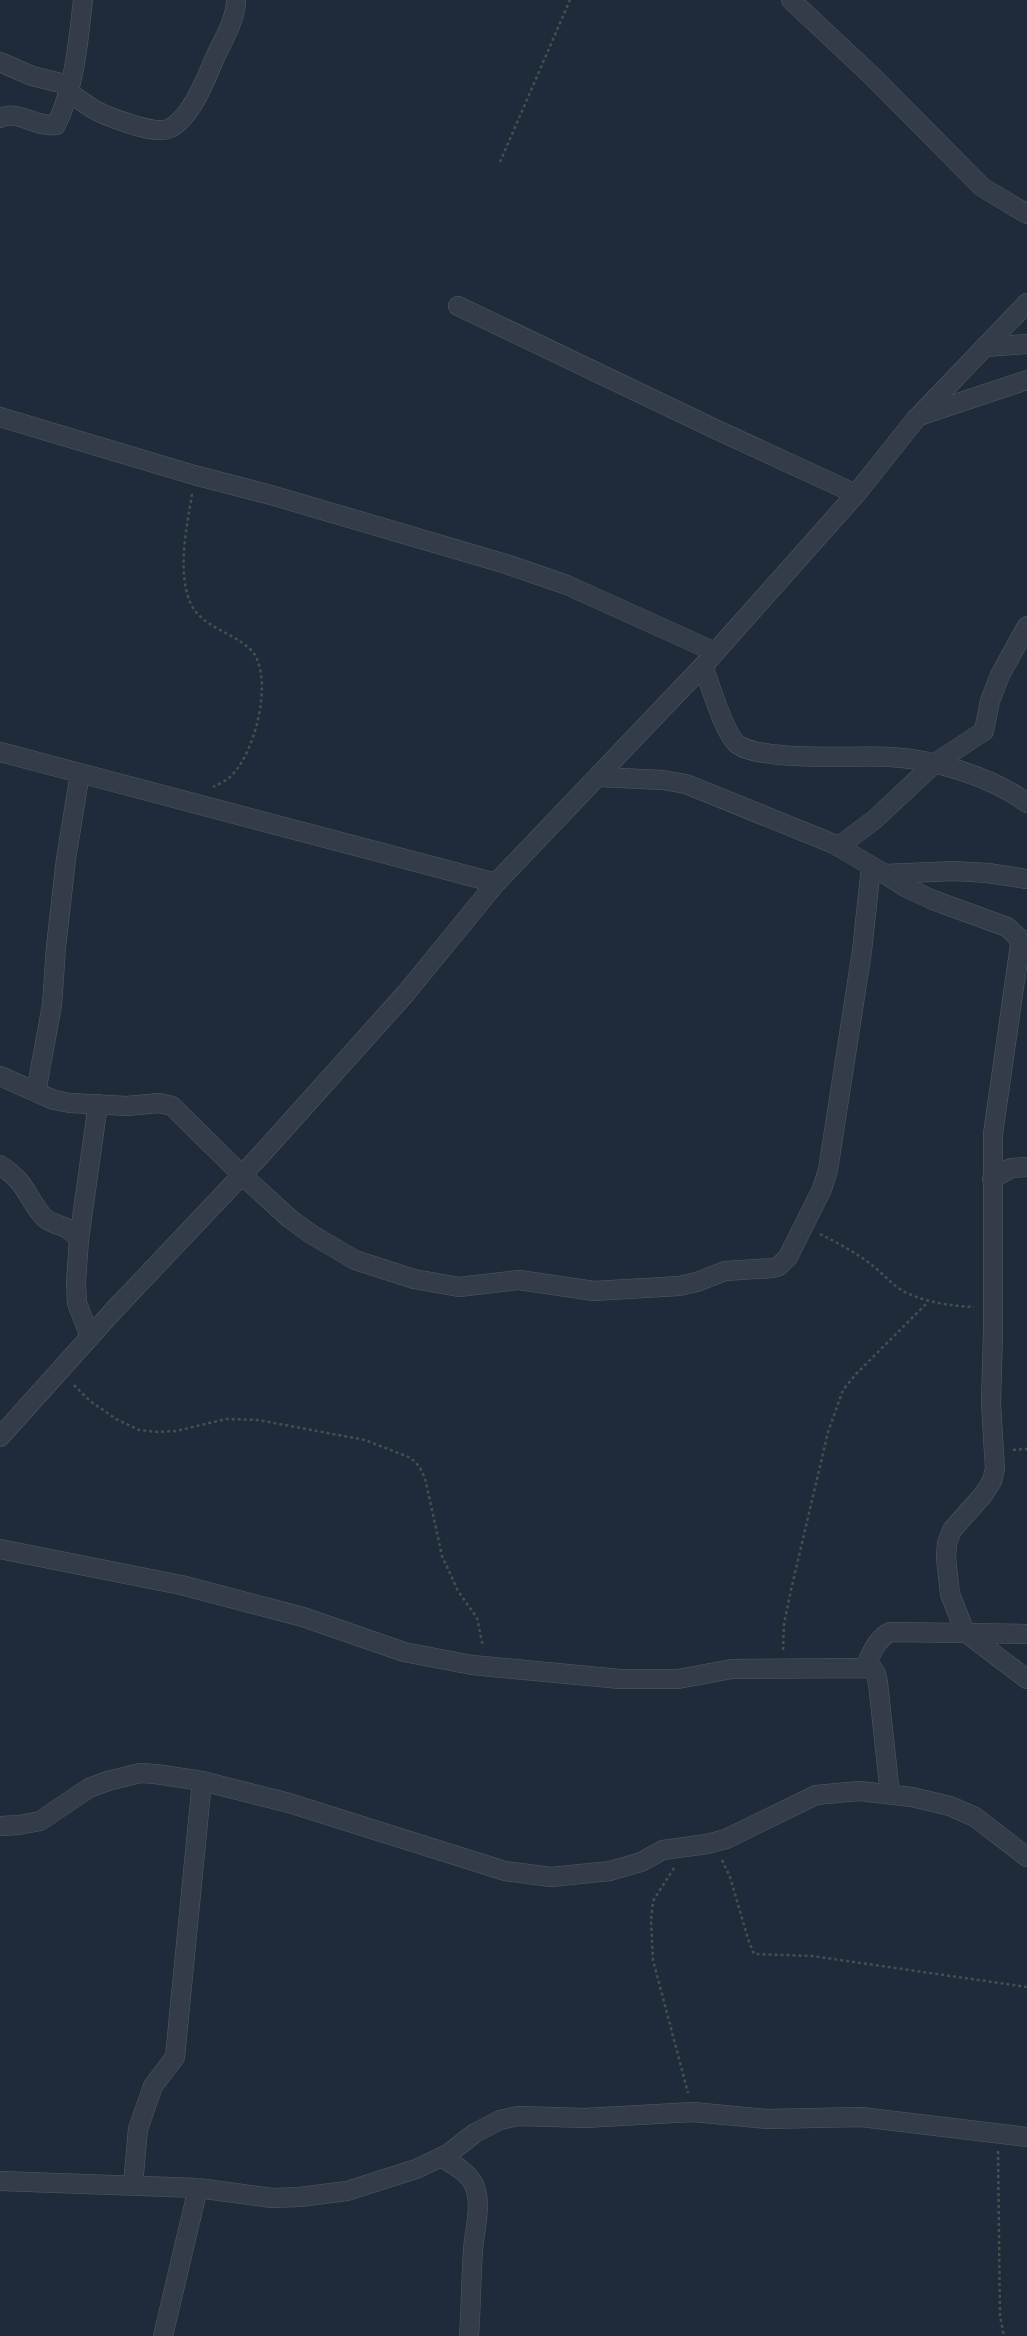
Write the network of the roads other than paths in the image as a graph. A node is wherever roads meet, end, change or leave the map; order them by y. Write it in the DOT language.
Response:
graph roads {
  1 [pos="83,0"];
  2 [pos="236,0"];
  3 [pos="791,0"];
  4 [pos="0,62"];
  5 [pos="68,88"];
  6 [pos="0,118"];
  7 [pos="1027,214"];
  8 [pos="1027,304"];
  9 [pos="458,306"];
  10 [pos="1027,344"];
  11 [pos="984,347"];
  12 [pos="1027,380"];
  13 [pos="920,415"];
  14 [pos="0,417"];
  15 [pos="856,494"];
  16 [pos="1027,626"];
  17 [pos="715,652"];
  18 [pos="703,666"];
  19 [pos="0,752"];
  20 [pos="934,764"];
  21 [pos="80,773"];
  22 [pos="599,777"];
  23 [pos="1027,803"];
  24 [pos="839,846"];
  25 [pos="878,870"];
  26 [pos="1027,879"];
  27 [pos="496,883"];
  28 [pos="0,1076"];
  29 [pos="36,1092"];
  30 [pos="98,1104"];
  31 [pos="0,1165"];
  32 [pos="1027,1167"];
  33 [pos="242,1175"];
  34 [pos="992,1179"];
  35 [pos="79,1239"];
  36 [pos="90,1337"];
  37 [pos="0,1437"];
  38 [pos="0,1549"];
  39 [pos="965,1632"];
  40 [pos="1027,1634"];
  41 [pos="865,1667"];
  42 [pos="1027,1678"];
  43 [pos="202,1782"];
  44 [pos="890,1794"];
  45 [pos="0,1826"];
  46 [pos="1027,1857"];
  47 [pos="1027,2137"];
  48 [pos="441,2157"];
  49 [pos="0,2181"];
  50 [pos="133,2184"];
  51 [pos="198,2188"];
  52 [pos="163,2336"];
  53 [pos="468,2336"];
  1 -- 5 [label="street"];
  2 -- 5 [label="street"];
  3 -- 7 [label="street"];
  4 -- 5 [label="street"];
  5 -- 6 [label="street"];
  8 -- 11 [label="street"];
  9 -- 15 [label="street"];
  10 -- 11 [label="street"];
  11 -- 13 [label="street"];
  12 -- 13 [label="street"];
  13 -- 15 [label="street"];
  14 -- 17 [label="street"];
  15 -- 17 [label="street"];
  16 -- 20 [label="street"];
  17 -- 18 [label="street"];
  18 -- 20 [label="street"];
  18 -- 22 [label="street"];
  19 -- 21 [label="street"];
  20 -- 23 [label="street"];
  20 -- 24 [label="street"];
  21 -- 27 [label="street"];
  21 -- 29 [label="street"];
  22 -- 24 [label="street"];
  22 -- 27 [label="street"];
  24 -- 25 [label="street"];
  25 -- 26 [label="street"];
  25 -- 33 [label="street"];
  25 -- 34 [label="street"];
  27 -- 33 [label="street"];
  28 -- 29 [label="street"];
  29 -- 30 [label="street"];
  30 -- 33 [label="street"];
  30 -- 35 [label="street"];
  31 -- 35 [label="street"];
  32 -- 34 [label="street"];
  33 -- 36 [label="street"];
  34 -- 39 [label="street"];
  35 -- 36 [label="street"];
  36 -- 37 [label="street"];
  38 -- 41 [label="street"];
  39 -- 40 [label="street"];
  39 -- 41 [label="street"];
  39 -- 42 [label="street"];
  41 -- 44 [label="street"];
  43 -- 44 [label="street"];
  43 -- 45 [label="street"];
  43 -- 50 [label="street"];
  44 -- 46 [label="street"];
  47 -- 48 [label="street"];
  48 -- 51 [label="street"];
  48 -- 53 [label="street"];
  49 -- 50 [label="street"];
  50 -- 51 [label="street"];
  51 -- 52 [label="street"];
}
